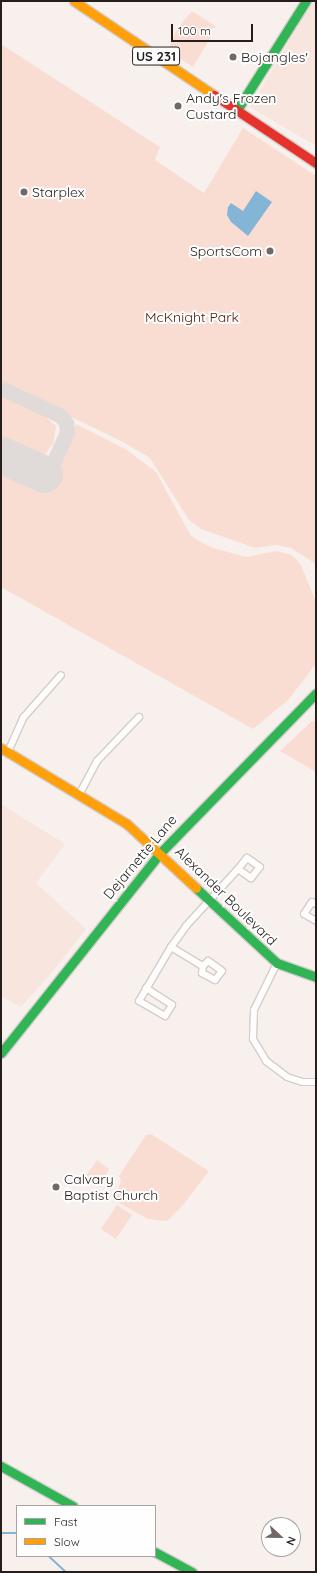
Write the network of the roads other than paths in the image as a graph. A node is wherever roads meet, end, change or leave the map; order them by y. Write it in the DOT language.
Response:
graph roads {
  1 [pos="74,1"];
  2 [pos="306,1"];
  3 [pos="237,110"];
  4 [pos="316,163"];
  5 [pos="61,675"];
  6 [pos="315,696"];
  7 [pos="139,717"];
  8 [pos="5,750"];
  9 [pos="79,795"];
  10 [pos="160,852"];
  11 [pos="238,869"];
  12 [pos="211,901"];
  13 [pos="316,904"];
  14 [pos="316,921"];
  15 [pos="170,947"];
  16 [pos="277,964"];
  17 [pos="203,966"];
  18 [pos="316,977"];
  19 [pos="146,988"];
  20 [pos="1,1053"];
  21 [pos="316,1082"];
  22 [pos="1,1466"];
  23 [pos="71,1505"];
  24 [pos="156,1553"];
  25 [pos="192,1572"];
  1 -- 3 [label="main road, US 231"];
  2 -- 3 [label="main road"];
  3 -- 4 [label="main road, US 231"];
  5 -- 8 [label="street"];
  6 -- 10 [label="main road, Dejarnette Lane"];
  7 -- 9 [label="street"];
  8 -- 9 [label="main road, Alexander Boulevard"];
  9 -- 10 [label="main road, Alexander Boulevard"];
  10 -- 12 [label="main road, Alexander Boulevard"];
  10 -- 20 [label="main road, Dejarnette Lane"];
  11 -- 12 [label="street"];
  12 -- 15 [label="street"];
  12 -- 16 [label="main road, Alexander Boulevard"];
  13 -- 14 [label="street"];
  15 -- 17 [label="street"];
  15 -- 19 [label="street"];
  16 -- 18 [label="main road, Alexander Boulevard"];
  16 -- 21 [label="street"];
  19 -- 19 [label="street"];
  22 -- 23 [label="main road"];
  24 -- 25 [label="main road"];
}
